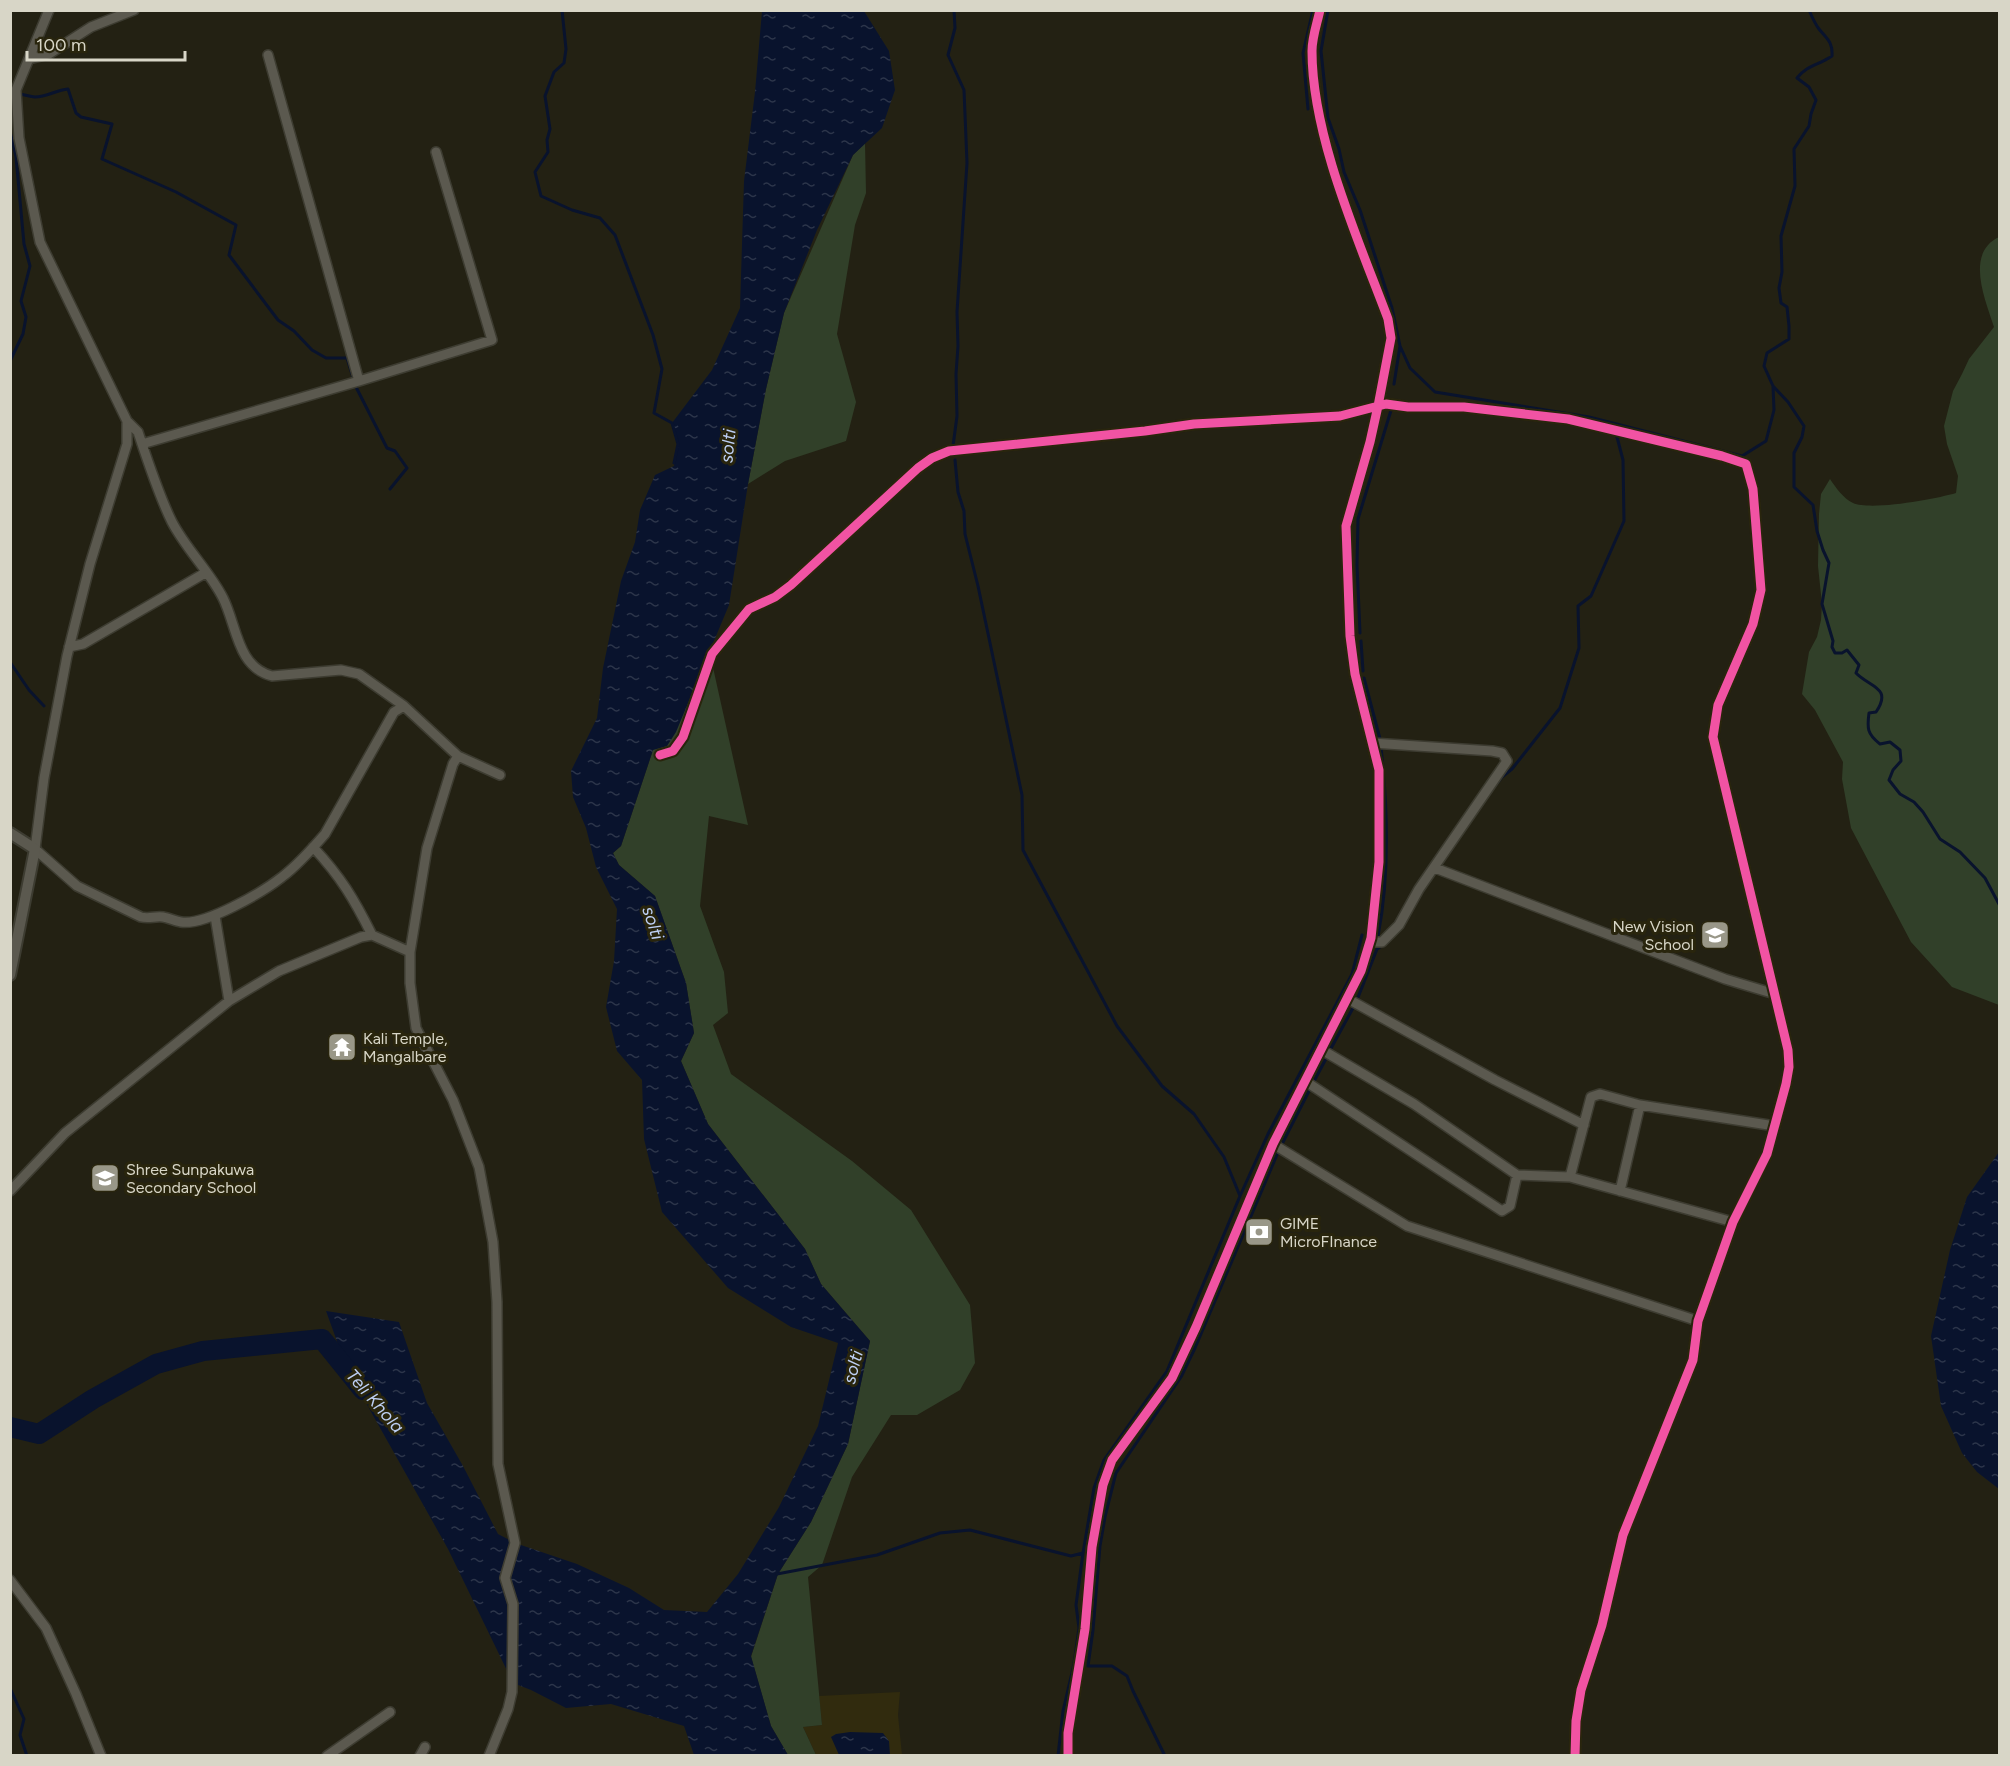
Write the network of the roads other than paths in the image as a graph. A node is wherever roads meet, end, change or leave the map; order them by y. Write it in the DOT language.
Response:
graph roads {
  1 [pos="49,10"];
  2 [pos="134,10"];
  3 [pos="1320,10"];
  4 [pos="268,55"];
  5 [pos="29,59"];
  6 [pos="436,152"];
  7 [pos="359,381"];
  8 [pos="1378,406"];
  9 [pos="127,420"];
  10 [pos="142,444"];
  11 [pos="205,573"];
  12 [pos="69,647"];
  13 [pos="404,706"];
  14 [pos="1372,743"];
  15 [pos="660,755"];
  16 [pos="458,756"];
  17 [pos="500,775"];
  18 [pos="10,833"];
  19 [pos="313,847"];
  20 [pos="35,849"];
  21 [pos="1435,868"];
  22 [pos="214,916"];
  23 [pos="372,935"];
  24 [pos="1370,942"];
  25 [pos="410,952"];
  26 [pos="10,975"];
  27 [pos="1775,994"];
  28 [pos="1348,999"];
  29 [pos="229,1001"];
  30 [pos="1322,1050"];
  31 [pos="1305,1082"];
  32 [pos="1640,1105"];
  33 [pos="1584,1125"];
  34 [pos="1774,1126"];
  35 [pos="1273,1144"];
  36 [pos="1517,1175"];
  37 [pos="1570,1178"];
  38 [pos="10,1191"];
  39 [pos="1620,1191"];
  40 [pos="1733,1222"];
  41 [pos="1698,1321"];
  42 [pos="10,1580"];
  43 [pos="390,1712"];
  44 [pos="101,1755"];
  45 [pos="327,1755"];
  46 [pos="489,1755"];
  47 [pos="1068,1755"];
  48 [pos="1575,1755"];
  1 -- 5 [label="street"];
  2 -- 5 [label="street"];
  3 -- 8 [label="street"];
  4 -- 7 [label="street"];
  5 -- 9 [label="street"];
  6 -- 7 [label="street"];
  7 -- 10 [label="street"];
  8 -- 14 [label="street"];
  8 -- 15 [label="street"];
  8 -- 27 [label="street"];
  9 -- 10 [label="street"];
  9 -- 12 [label="street"];
  10 -- 11 [label="street"];
  11 -- 12 [label="street"];
  11 -- 13 [label="street"];
  12 -- 20 [label="street"];
  13 -- 16 [label="street"];
  13 -- 19 [label="street"];
  14 -- 21 [label="street"];
  14 -- 24 [label="street"];
  16 -- 17 [label="street"];
  16 -- 25 [label="street"];
  18 -- 20 [label="street"];
  19 -- 22 [label="street"];
  19 -- 23 [label="street"];
  20 -- 22 [label="street"];
  20 -- 26 [label="street"];
  21 -- 24 [label="street"];
  21 -- 27 [label="street"];
  22 -- 29 [label="street"];
  23 -- 25 [label="street"];
  23 -- 29 [label="street"];
  24 -- 28 [label="street"];
  25 -- 46 [label="street"];
  27 -- 34 [label="street"];
  28 -- 30 [label="street"];
  28 -- 33 [label="street"];
  29 -- 38 [label="street"];
  30 -- 31 [label="street"];
  30 -- 36 [label="street"];
  31 -- 35 [label="street"];
  31 -- 36 [label="street"];
  32 -- 33 [label="street"];
  32 -- 34 [label="street"];
  32 -- 39 [label="street"];
  33 -- 37 [label="street"];
  34 -- 40 [label="street"];
  35 -- 41 [label="street"];
  35 -- 47 [label="street"];
  36 -- 37 [label="street"];
  37 -- 39 [label="street"];
  39 -- 40 [label="street"];
  40 -- 41 [label="street"];
  41 -- 48 [label="street"];
  42 -- 44 [label="street"];
  43 -- 45 [label="street"];
}
